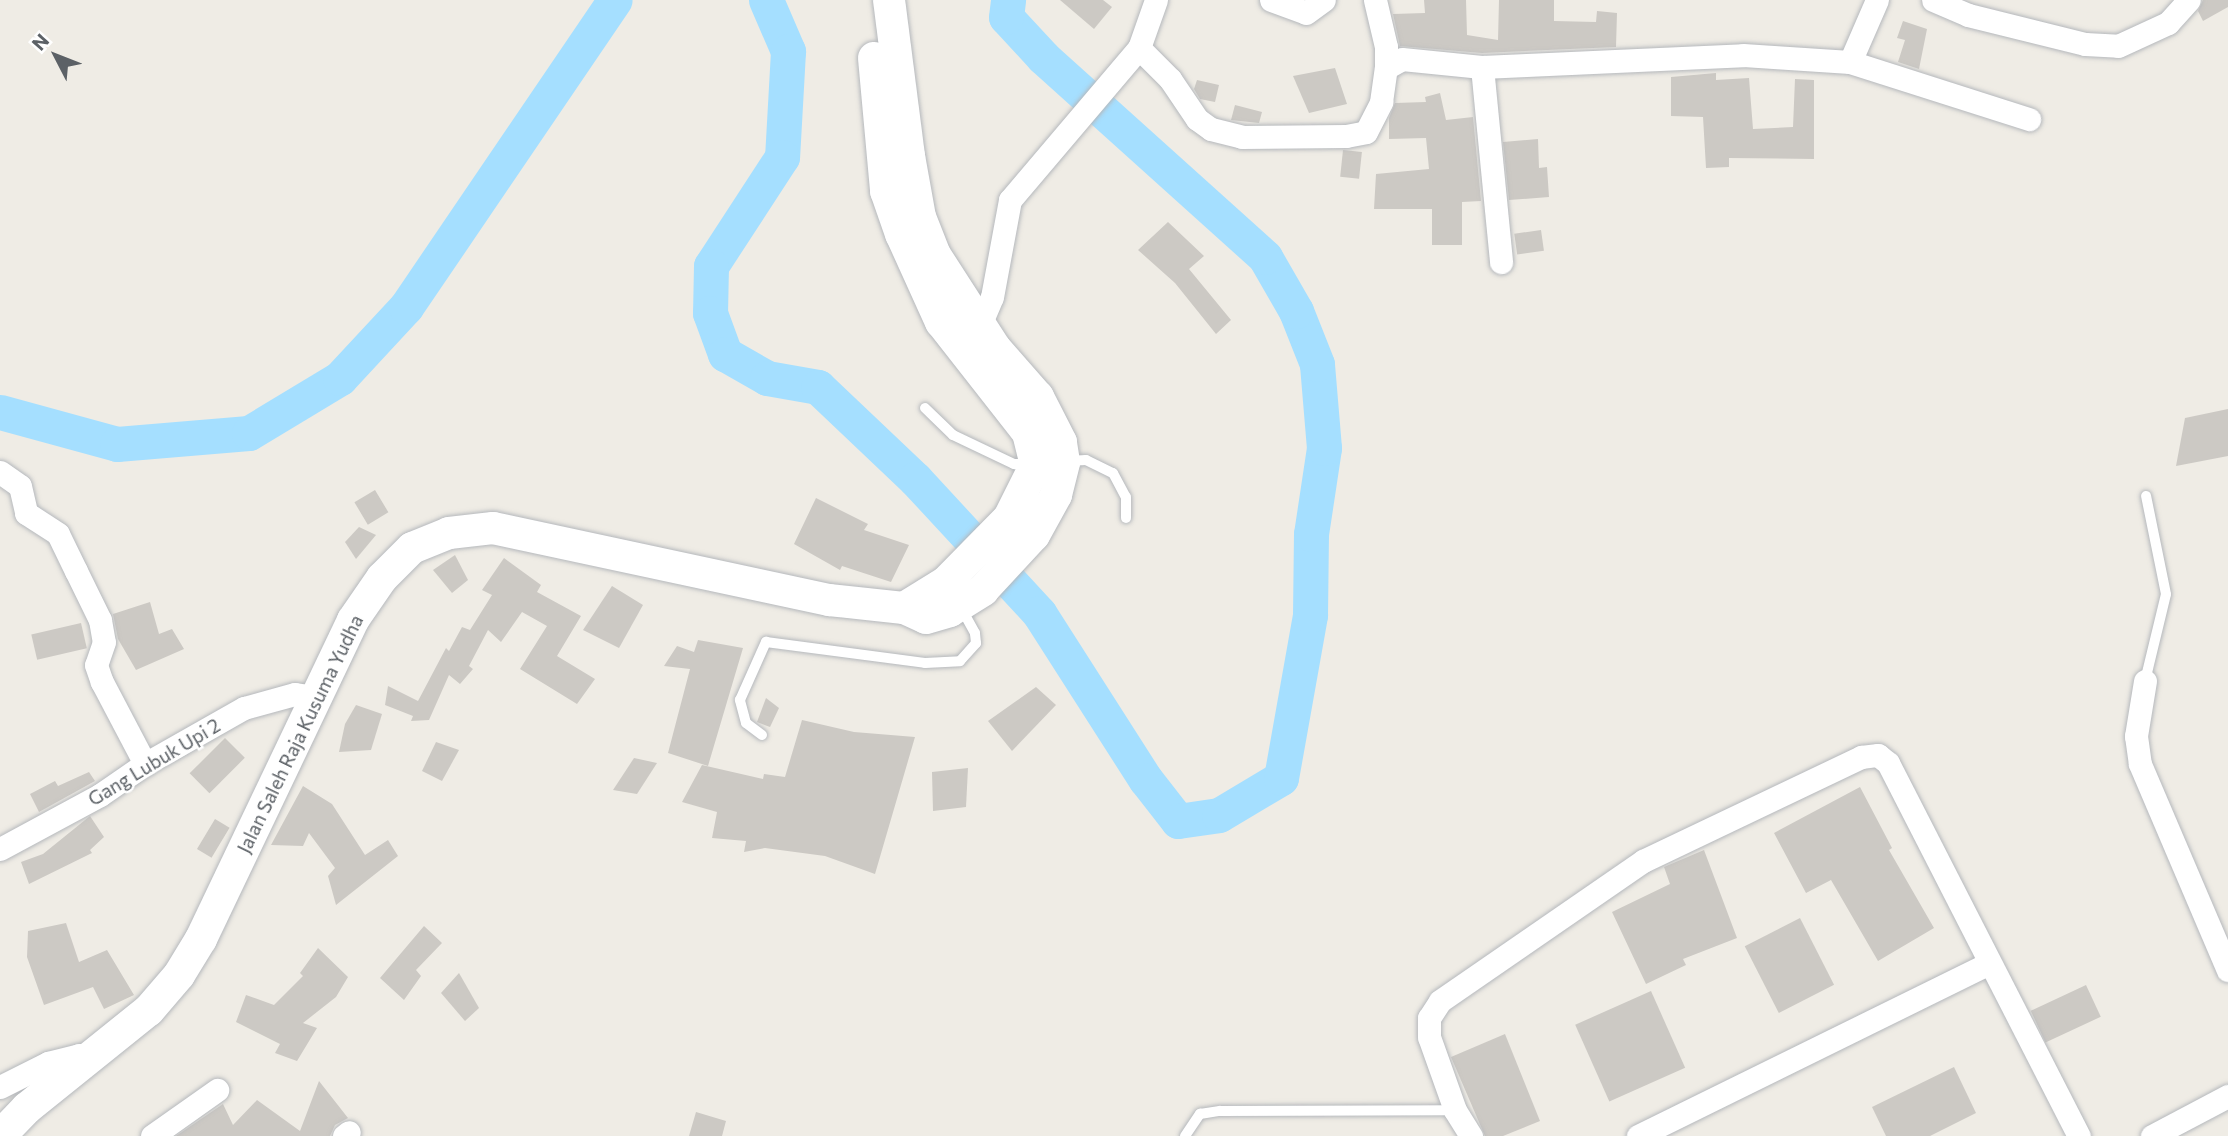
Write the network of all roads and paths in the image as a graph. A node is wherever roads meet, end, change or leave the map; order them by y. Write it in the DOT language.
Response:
graph roads {
  1 [pos="870,0"];
  2 [pos="889,0"];
  3 [pos="1156,0"];
  4 [pos="1271,0"];
  5 [pos="1324,0"];
  6 [pos="1375,0"];
  7 [pos="1877,0"];
  8 [pos="1933,0"];
  9 [pos="2189,0"];
  10 [pos="1139,48"];
  11 [pos="1850,62"];
  12 [pos="1482,66"];
  13 [pos="1386,68"];
  14 [pos="2029,119"];
  15 [pos="1501,262"];
  16 [pos="980,325"];
  17 [pos="925,408"];
  18 [pos="1050,463"];
  19 [pos="0,472"];
  20 [pos="2146,496"];
  21 [pos="1126,519"];
  22 [pos="1021,526"];
  23 [pos="971,598"];
  24 [pos="904,608"];
  25 [pos="2145,681"];
  26 [pos="314,698"];
  27 [pos="762,736"];
  28 [pos="145,764"];
  29 [pos="0,849"];
  30 [pos="1989,963"];
  31 [pos="2228,970"];
  32 [pos="90,1060"];
  33 [pos="0,1087"];
  34 [pos="217,1090"];
  35 [pos="2228,1096"];
  36 [pos="1455,1110"];
  37 [pos="0,1136"];
  38 [pos="152,1136"];
  39 [pos="1185,1136"];
  40 [pos="1471,1136"];
  41 [pos="1638,1136"];
  42 [pos="2079,1136"];
  43 [pos="2152,1136"];
  1 -- 18 [label="street"];
  2 -- 16 [label="street"];
  3 -- 10 [label="street"];
  4 -- 5 [label="street"];
  6 -- 13 [label="street"];
  7 -- 11 [label="street"];
  8 -- 9 [label="street"];
  10 -- 13 [label="street"];
  10 -- 16 [label="street"];
  11 -- 12 [label="street"];
  11 -- 14 [label="street"];
  12 -- 13 [label="street"];
  12 -- 15 [label="street"];
  16 -- 18 [label="street"];
  17 -- 18 [label="lane"];
  18 -- 21 [label="lane"];
  18 -- 22 [label="street, Jalan Saleh Raja Kusuma Yudha"];
  19 -- 28 [label="street"];
  20 -- 25 [label="lane"];
  22 -- 23 [label="street, Jalan Saleh Raja Kusuma Yudha"];
  22 -- 24 [label="street, Jalan Saleh Raja Kusuma Yudha"];
  23 -- 24 [label="street, Jalan Saleh Raja Kusuma Yudha"];
  23 -- 27 [label="lane"];
  24 -- 26 [label="street, Jalan Saleh Raja Kusuma Yudha"];
  25 -- 31 [label="street"];
  26 -- 28 [label="street, Gang Lubuk Upi 2"];
  26 -- 32 [label="street, Jalan Saleh Raja Kusuma Yudha"];
  28 -- 29 [label="street, Gang Lubuk Upi 2"];
  30 -- 36 [label="street"];
  30 -- 41 [label="street"];
  30 -- 42 [label="street"];
  32 -- 33 [label="street"];
  32 -- 37 [label="street, Jalan Saleh Raja Kusuma Yudha"];
  34 -- 38 [label="street"];
  35 -- 43 [label="street"];
  36 -- 39 [label="lane"];
  36 -- 40 [label="street"];
}
